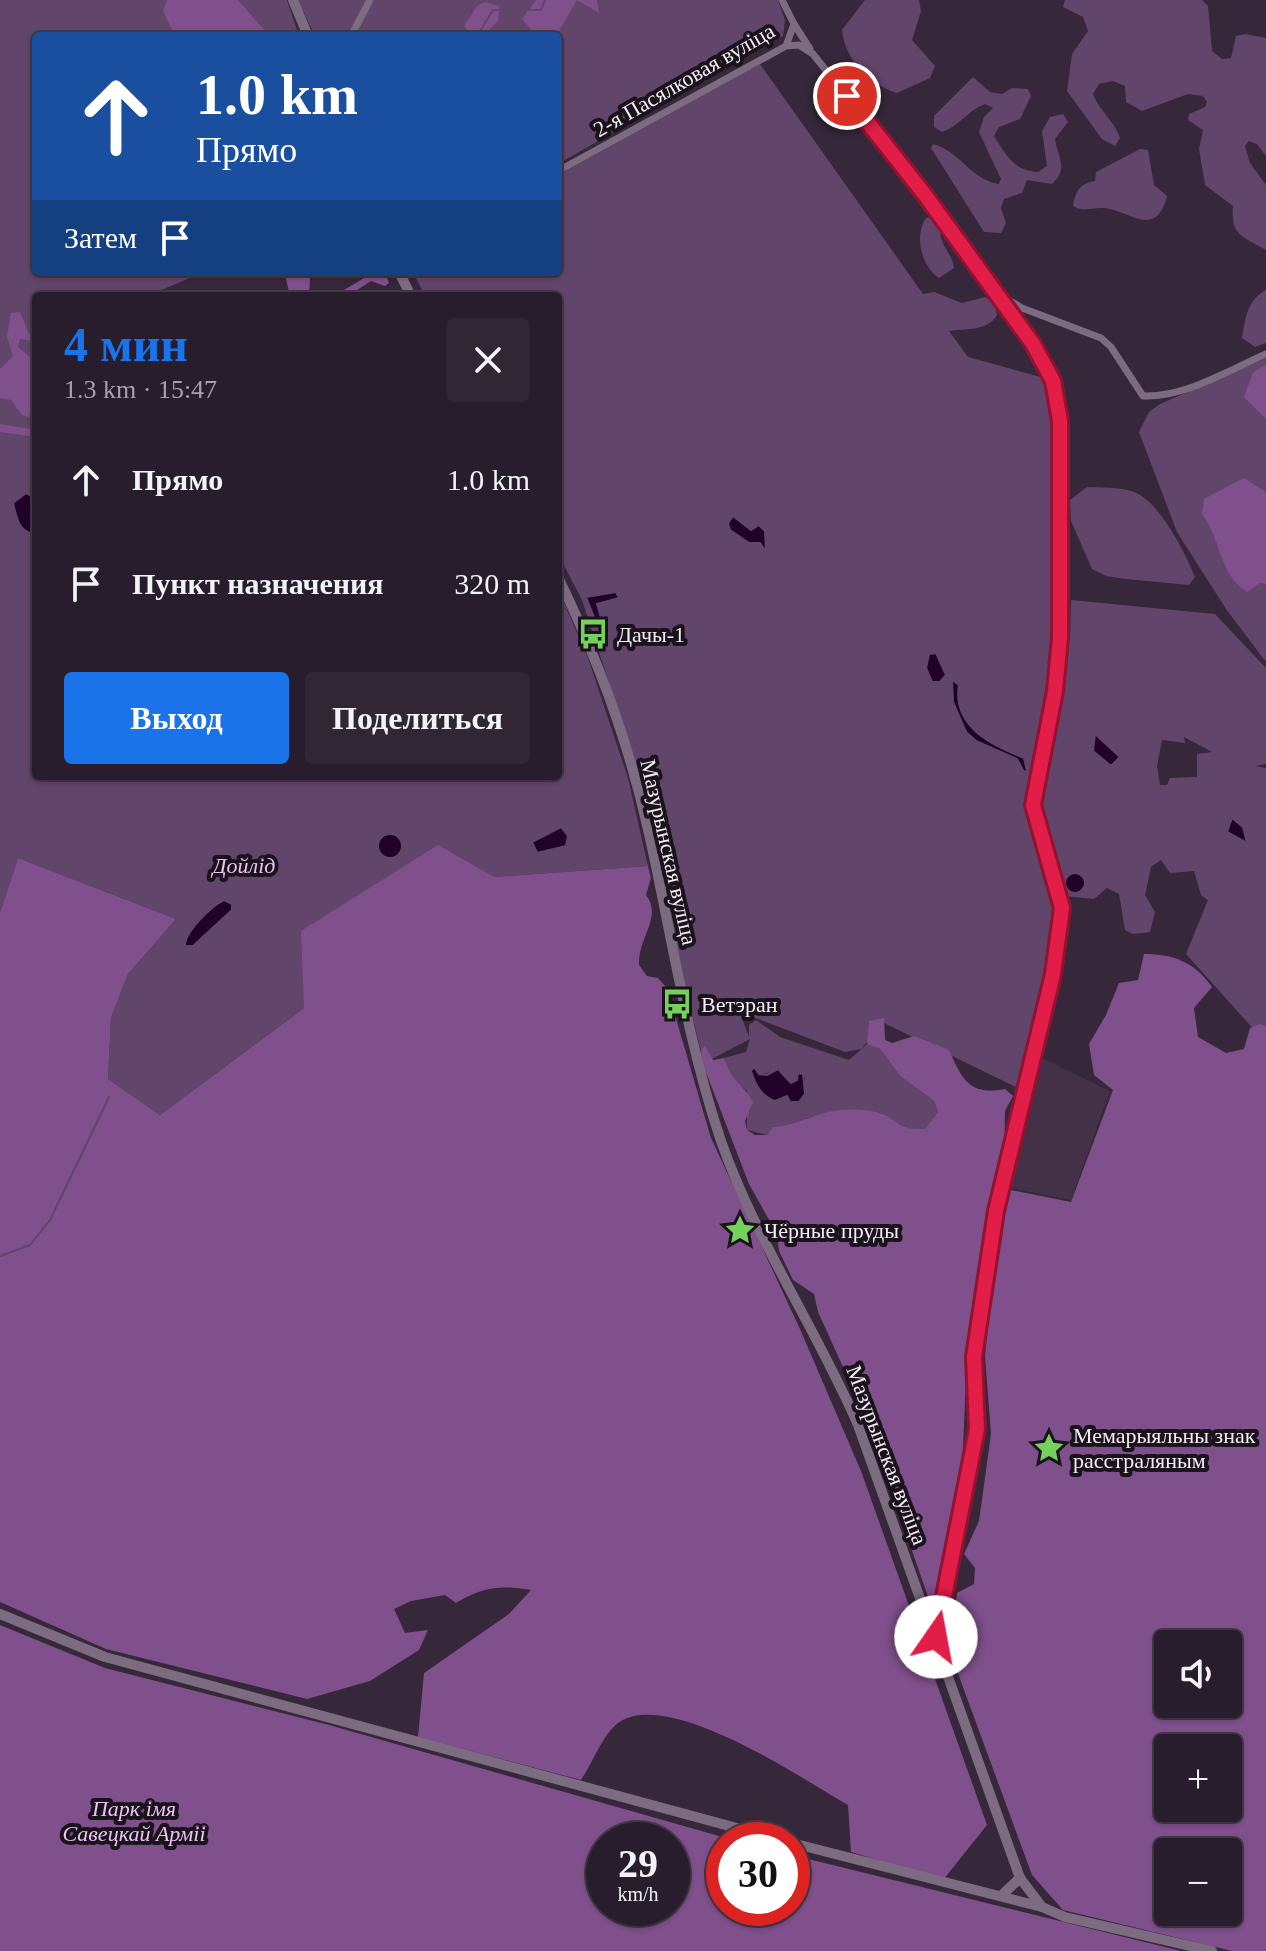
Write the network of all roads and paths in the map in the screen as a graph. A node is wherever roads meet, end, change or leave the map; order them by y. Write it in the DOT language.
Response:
graph roads {
  1 [pos="293,0"];
  2 [pos="370,0"];
  3 [pos="782,0"];
  4 [pos="794,24"];
  5 [pos="306,32"];
  6 [pos="353,32"];
  7 [pos="786,46"];
  8 [pos="813,54"];
  9 [pos="562,169"];
  10 [pos="999,294"];
  11 [pos="1266,354"];
  12 [pos="562,586"];
  13 [pos="0,1614"];
  14 [pos="936,1637"];
  15 [pos="715,1822"];
  16 [pos="810,1848"];
  17 [pos="1020,1878"];
  18 [pos="1001,1896"];
  19 [pos="1042,1907"];
  20 [pos="1212,1951"];
  1 -- 5 [label="street"];
  2 -- 6 [label="street"];
  3 -- 4 [label="street, 2-я Пасялковая вуліца"];
  4 -- 7 [label="street, 2-я Пасялковая вуліца"];
  4 -- 8 [label="street"];
  7 -- 8 [label="street"];
  7 -- 9 [label="street, 2-я Пасялковая вуліца"];
  8 -- 10 [label="street"];
  10 -- 11 [label="street"];
  10 -- 14 [label="street"];
  12 -- 14 [label="street, Мазурынская вуліца"];
  13 -- 15 [label="street"];
  14 -- 17 [label="street, Мазурынская вуліца"];
  16 -- 18 [label="street"];
  17 -- 18 [label="street"];
  17 -- 19 [label="street, Мазурынская вуліца"];
  18 -- 19 [label="street"];
  19 -- 20 [label="street"];
}
